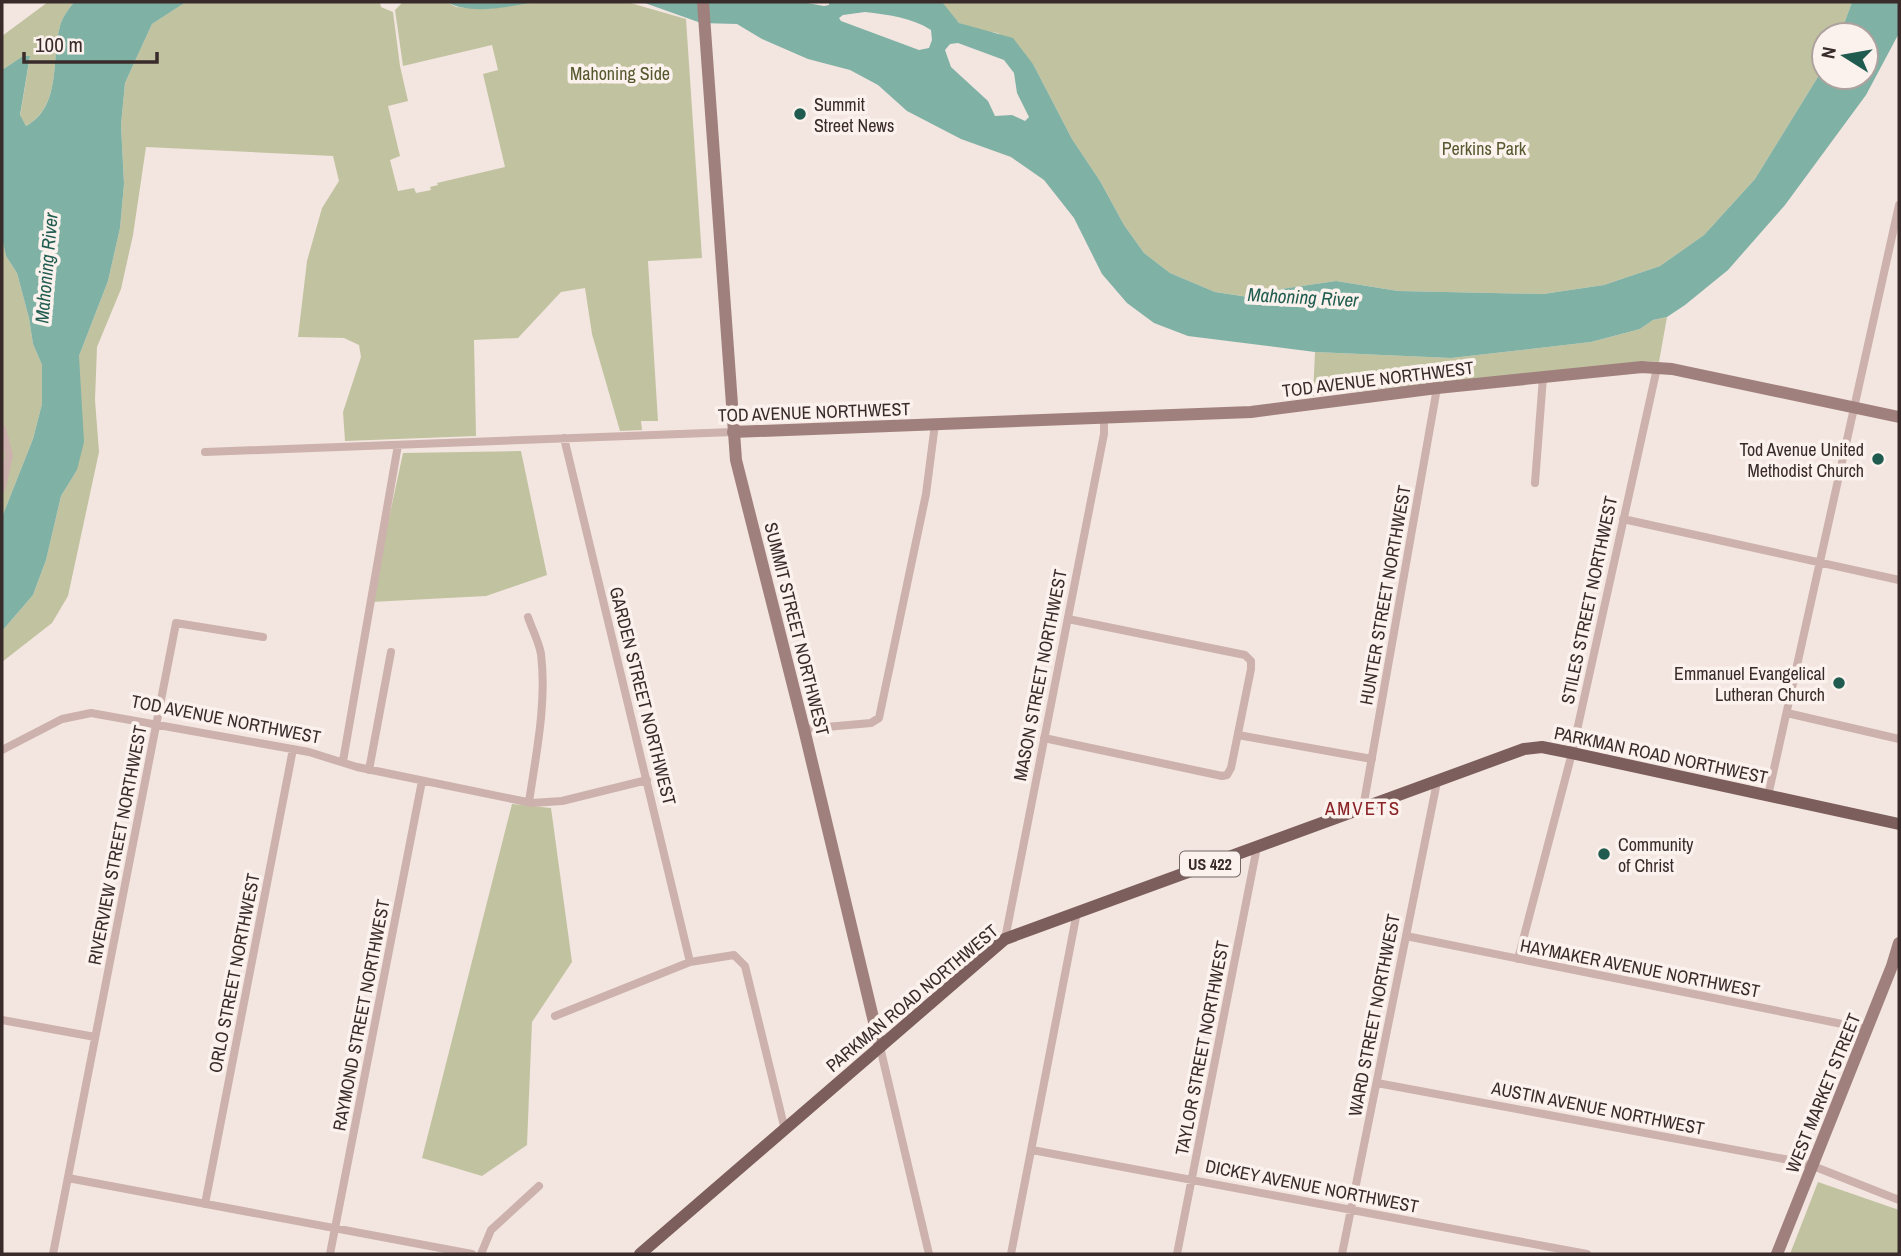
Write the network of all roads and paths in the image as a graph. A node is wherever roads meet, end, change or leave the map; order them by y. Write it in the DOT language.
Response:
graph roads {
  1 [pos="702,2"];
  2 [pos="1899,205"];
  3 [pos="1889,253"];
  4 [pos="1899,256"];
  5 [pos="1657,368"];
  6 [pos="1543,377"];
  7 [pos="1437,388"];
  8 [pos="1854,407"];
  9 [pos="1899,417"];
  10 [pos="1104,418"];
  11 [pos="935,424"];
  12 [pos="2,429"];
  13 [pos="733,432"];
  14 [pos="564,438"];
  15 [pos="398,444"];
  16 [pos="205,452"];
  17 [pos="1535,483"];
  18 [pos="2,488"];
  19 [pos="1623,519"];
  20 [pos="1820,562"];
  21 [pos="1899,580"];
  22 [pos="528,617"];
  23 [pos="1068,619"];
  24 [pos="263,637"];
  25 [pos="391,652"];
  26 [pos="1787,713"];
  27 [pos="156,724"];
  28 [pos="804,729"];
  29 [pos="1238,735"];
  30 [pos="1044,738"];
  31 [pos="1899,739"];
  32 [pos="293,749"];
  33 [pos="2,750"];
  34 [pos="1572,753"];
  35 [pos="1372,759"];
  36 [pos="343,761"];
  37 [pos="369,770"];
  38 [pos="647,780"];
  39 [pos="422,781"];
  40 [pos="1437,782"];
  41 [pos="1769,796"];
  42 [pos="528,802"];
  43 [pos="1363,808"];
  44 [pos="1899,824"];
  45 [pos="1257,847"];
  46 [pos="1077,912"];
  47 [pos="1406,936"];
  48 [pos="1005,939"];
  49 [pos="1899,943"];
  50 [pos="1518,960"];
  51 [pos="690,962"];
  52 [pos="555,1016"];
  53 [pos="2,1020"];
  54 [pos="1867,1029"];
  55 [pos="95,1037"];
  56 [pos="880,1046"];
  57 [pos="1377,1083"];
  58 [pos="785,1130"];
  59 [pos="1032,1150"];
  60 [pos="1813,1166"];
  61 [pos="68,1178"];
  62 [pos="1192,1180"];
  63 [pos="539,1186"];
  64 [pos="1899,1200"];
  65 [pos="205,1204"];
  66 [pos="1351,1209"];
  67 [pos="335,1228"];
  68 [pos="53,1254"];
  69 [pos="330,1254"];
  70 [pos="472,1254"];
  71 [pos="481,1254"];
  72 [pos="640,1254"];
  73 [pos="929,1254"];
  74 [pos="1011,1254"];
  75 [pos="1177,1254"];
  76 [pos="1342,1254"];
  77 [pos="1587,1254"];
  78 [pos="1777,1254"];
  1 -- 13 [label="main road, SUMMIT STREET NORTHWEST"];
  2 -- 3 [label="street"];
  3 -- 4 [label="street"];
  3 -- 8 [label="street"];
  5 -- 6 [label="main road, TOD AVENUE NORTHWEST"];
  5 -- 8 [label="main road, TOD AVENUE NORTHWEST"];
  5 -- 19 [label="street, STILES STREET NORTHWEST"];
  6 -- 7 [label="main road, TOD AVENUE NORTHWEST"];
  6 -- 17 [label="street"];
  7 -- 10 [label="main road, TOD AVENUE NORTHWEST"];
  7 -- 35 [label="street, HUNTER STREET NORTHWEST"];
  8 -- 9 [label="main road, TOD AVENUE NORTHWEST"];
  8 -- 20 [label="street"];
  10 -- 11 [label="main road, TOD AVENUE NORTHWEST"];
  10 -- 23 [label="street, MASON STREET NORTHWEST"];
  11 -- 13 [label="main road, TOD AVENUE NORTHWEST"];
  11 -- 28 [label="street"];
  12 -- 18 [label="street"];
  13 -- 14 [label="street, TOD AVENUE NORTHWEST"];
  13 -- 28 [label="main road, SUMMIT STREET NORTHWEST"];
  14 -- 15 [label="street, TOD AVENUE NORTHWEST"];
  14 -- 38 [label="street, GARDEN STREET NORTHWEST"];
  15 -- 16 [label="street"];
  15 -- 36 [label="street, TOD AVENUE NORTHWEST"];
  19 -- 20 [label="street"];
  19 -- 34 [label="street, STILES STREET NORTHWEST"];
  20 -- 21 [label="street"];
  20 -- 26 [label="street"];
  22 -- 42 [label="street"];
  23 -- 29 [label="street"];
  23 -- 30 [label="street, MASON STREET NORTHWEST"];
  24 -- 27 [label="street, RIVERVIEW STREET NORTHWEST"];
  25 -- 37 [label="street"];
  26 -- 31 [label="street"];
  26 -- 41 [label="street"];
  27 -- 32 [label="street, TOD AVENUE NORTHWEST"];
  27 -- 33 [label="street, TOD AVENUE NORTHWEST"];
  27 -- 55 [label="street, RIVERVIEW STREET NORTHWEST"];
  28 -- 56 [label="main road, SUMMIT STREET NORTHWEST"];
  29 -- 30 [label="street"];
  29 -- 35 [label="street"];
  30 -- 48 [label="street, MASON STREET NORTHWEST"];
  32 -- 36 [label="street, TOD AVENUE NORTHWEST"];
  32 -- 65 [label="street, ORLO STREET NORTHWEST"];
  34 -- 40 [label="main road, PARKMAN ROAD NORTHWEST / US 422"];
  34 -- 41 [label="main road, PARKMAN ROAD NORTHWEST / US 422"];
  34 -- 50 [label="street, STILES STREET NORTHWEST"];
  35 -- 43 [label="street, HUNTER STREET NORTHWEST"];
  36 -- 37 [label="street"];
  37 -- 39 [label="street"];
  38 -- 42 [label="street"];
  38 -- 51 [label="street, GARDEN STREET NORTHWEST"];
  39 -- 42 [label="street"];
  39 -- 67 [label="street, RAYMOND STREET NORTHWEST"];
  40 -- 43 [label="main road, PARKMAN ROAD NORTHWEST / US 422"];
  40 -- 47 [label="street, WARD STREET NORTHWEST"];
  41 -- 44 [label="main road, PARKMAN ROAD NORTHWEST / US 422"];
  43 -- 45 [label="main road, PARKMAN ROAD NORTHWEST / US 422"];
  45 -- 46 [label="main road, PARKMAN ROAD NORTHWEST / US 422"];
  45 -- 62 [label="street, TAYLOR STREET NORTHWEST"];
  46 -- 48 [label="main road, PARKMAN ROAD NORTHWEST / US 422"];
  46 -- 59 [label="street"];
  47 -- 50 [label="street, HAYMAKER AVENUE NORTHWEST"];
  47 -- 57 [label="street, WARD STREET NORTHWEST"];
  48 -- 56 [label="main road, PARKMAN ROAD NORTHWEST / US 422"];
  49 -- 54 [label="main road, WEST MARKET STREET"];
  50 -- 54 [label="street, HAYMAKER AVENUE NORTHWEST"];
  51 -- 52 [label="street"];
  51 -- 58 [label="street"];
  53 -- 55 [label="street"];
  54 -- 60 [label="main road, WEST MARKET STREET"];
  55 -- 61 [label="street, RIVERVIEW STREET NORTHWEST"];
  56 -- 58 [label="main road, PARKMAN ROAD NORTHWEST / US 422"];
  56 -- 73 [label="street, SUMMIT STREET NORTHWEST"];
  57 -- 60 [label="street, AUSTIN AVENUE NORTHWEST"];
  57 -- 66 [label="street, WARD STREET NORTHWEST"];
  58 -- 72 [label="main road, PARKMAN ROAD NORTHWEST / US 422"];
  59 -- 62 [label="street, DICKEY AVENUE NORTHWEST"];
  59 -- 74 [label="street"];
  60 -- 64 [label="street, AUSTIN AVENUE NORTHWEST"];
  60 -- 78 [label="main road, WEST MARKET STREET"];
  61 -- 65 [label="street"];
  61 -- 68 [label="street"];
  62 -- 66 [label="street, DICKEY AVENUE NORTHWEST"];
  62 -- 75 [label="street, TAYLOR STREET NORTHWEST"];
  63 -- 71 [label="street"];
  65 -- 67 [label="street"];
  66 -- 76 [label="street, WARD STREET NORTHWEST"];
  66 -- 77 [label="street, DICKEY AVENUE NORTHWEST"];
  67 -- 69 [label="street, RAYMOND STREET NORTHWEST"];
  67 -- 70 [label="street"];
}
